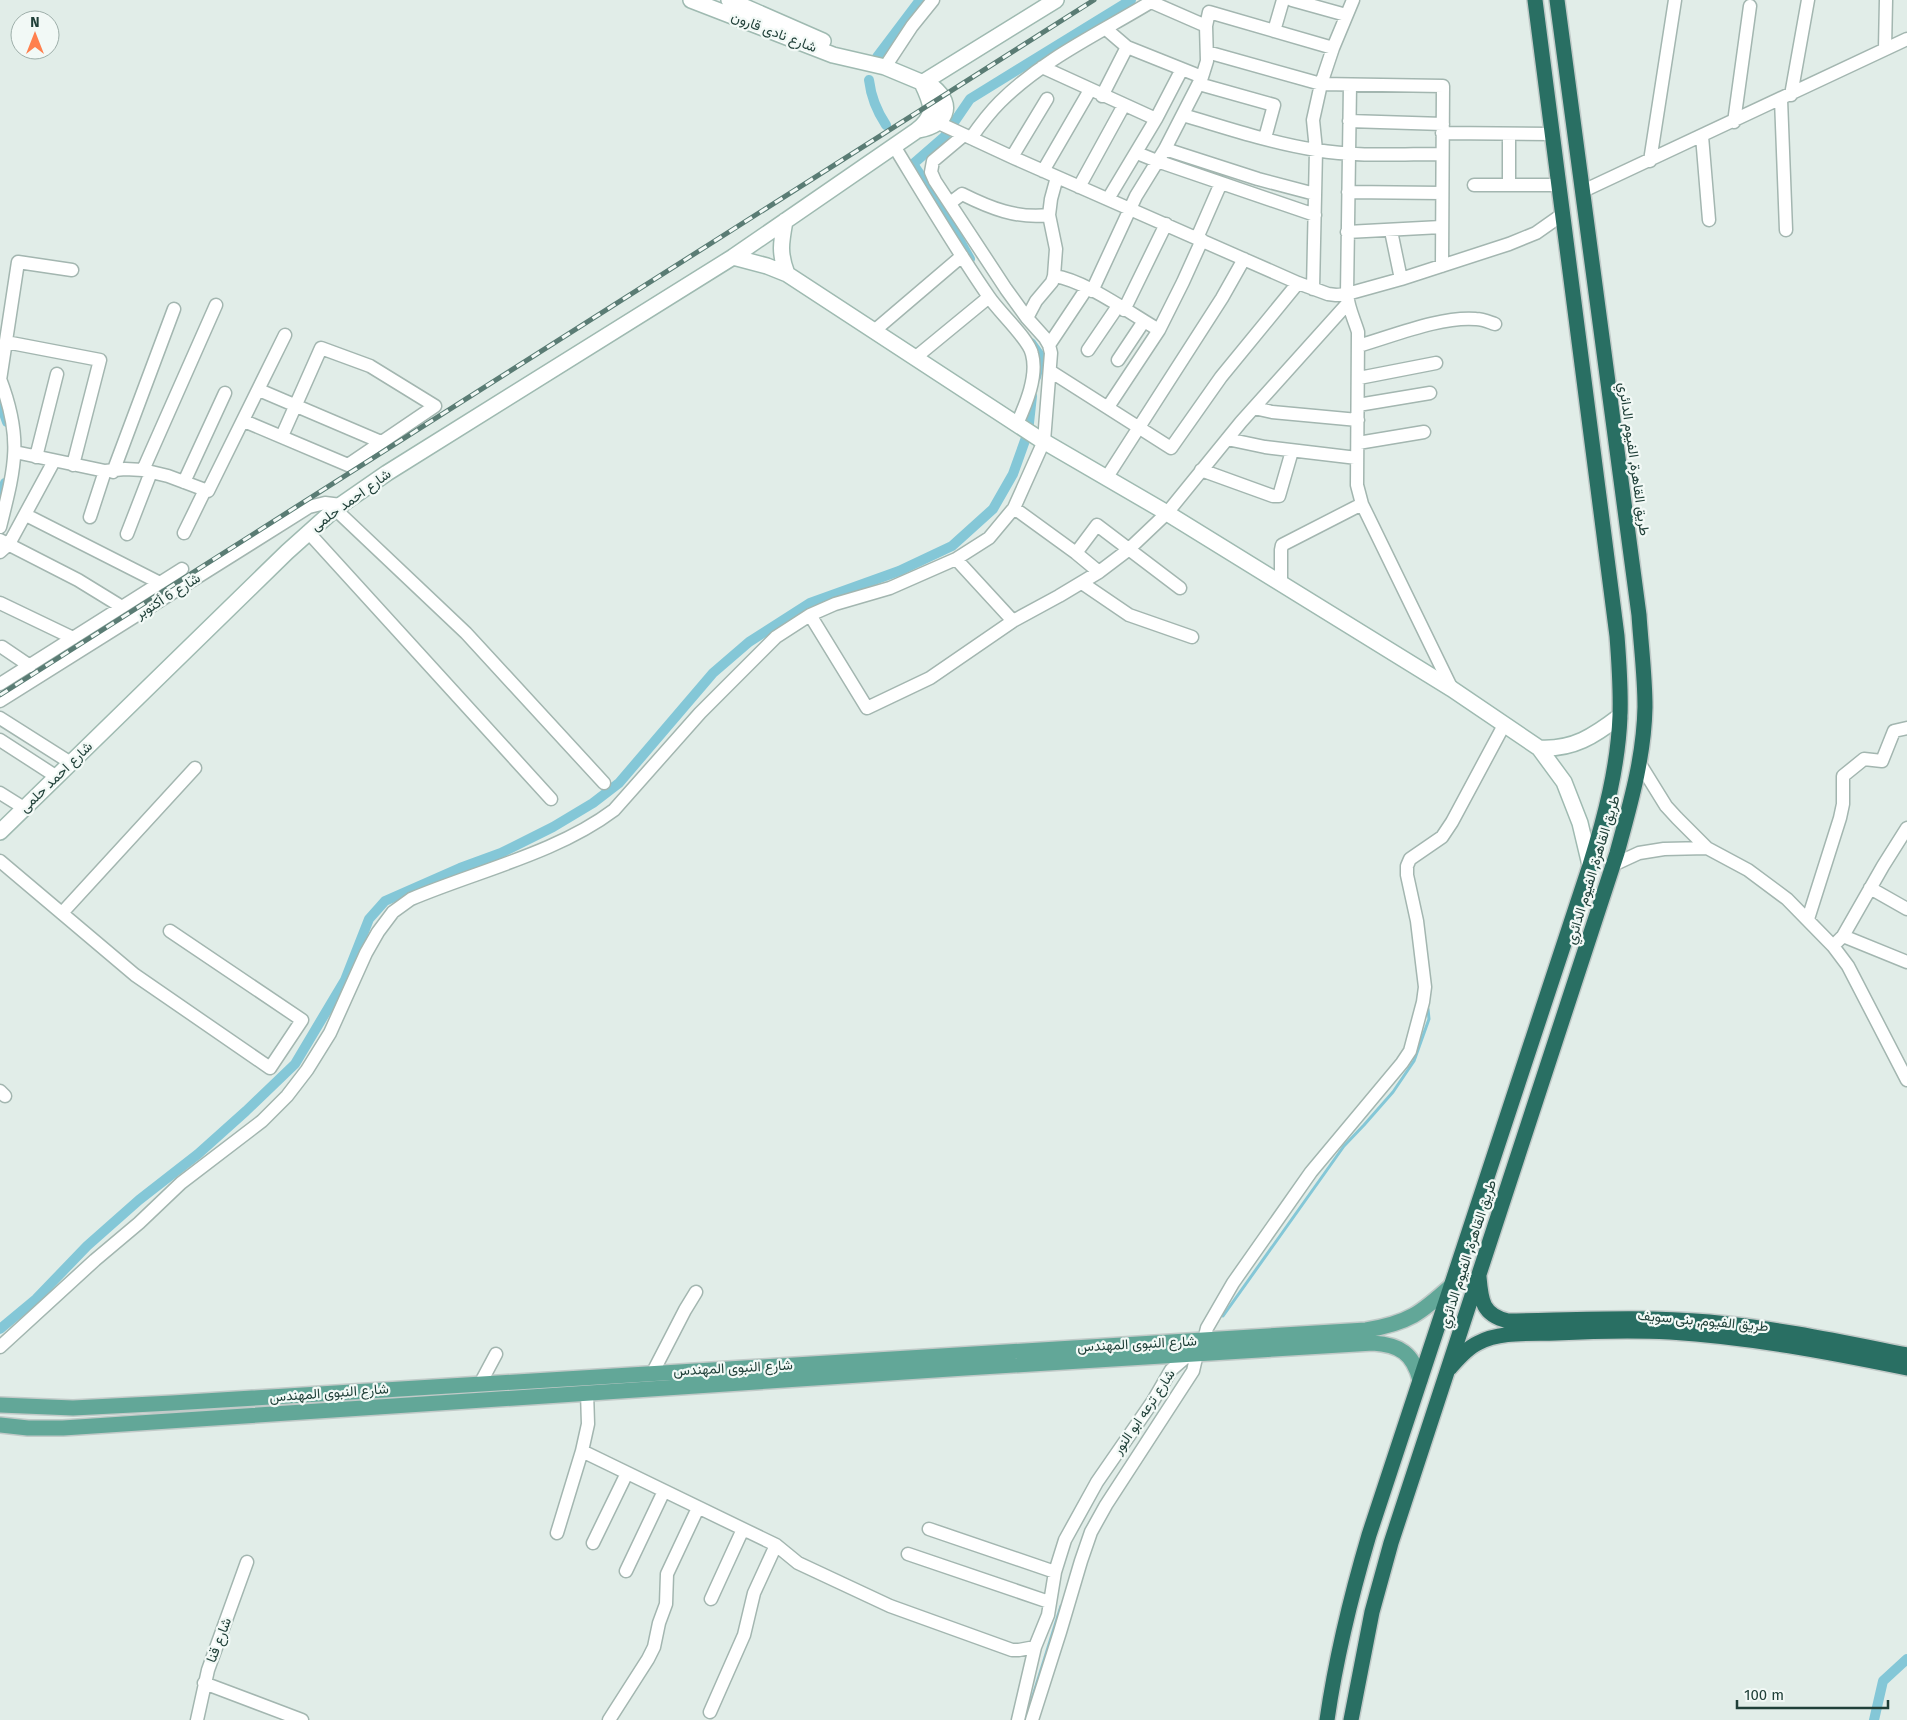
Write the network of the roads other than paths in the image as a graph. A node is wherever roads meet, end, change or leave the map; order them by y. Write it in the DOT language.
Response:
graph roads {
  1 [pos="691,0"];
  2 [pos="729,0"];
  3 [pos="933,0"];
  4 [pos="1056,0"];
  5 [pos="1283,0"];
  6 [pos="1292,0"];
  7 [pos="1353,0"];
  8 [pos="1535,0"];
  9 [pos="1557,0"];
  10 [pos="1675,0"];
  11 [pos="1808,0"];
  12 [pos="1886,0"];
  13 [pos="1152,1"];
  14 [pos="1211,6"];
  15 [pos="1750,6"];
  16 [pos="1346,15"];
  17 [pos="1206,26"];
  18 [pos="1106,29"];
  19 [pos="1274,31"];
  20 [pos="1907,39"];
  21 [pos="1127,47"];
  22 [pos="1333,48"];
  23 [pos="1885,49"];
  24 [pos="1207,52"];
  25 [pos="859,61"];
  26 [pos="885,67"];
  27 [pos="1042,67"];
  28 [pos="1182,69"];
  29 [pos="1200,81"];
  30 [pos="922,83"];
  31 [pos="1321,84"];
  32 [pos="1350,84"];
  33 [pos="1090,90"];
  34 [pos="1102,96"];
  35 [pos="1786,97"];
  36 [pos="1047,99"];
  37 [pos="1124,105"];
  38 [pos="1183,115"];
  39 [pos="1156,119"];
  40 [pos="1349,121"];
  41 [pos="938,122"];
  42 [pos="1734,122"];
  43 [pos="1443,129"];
  44 [pos="1509,134"];
  45 [pos="1552,134"];
  46 [pos="965,135"];
  47 [pos="1702,136"];
  48 [pos="1265,138"];
  49 [pos="894,146"];
  50 [pos="1165,149"];
  51 [pos="1316,150"];
  52 [pos="1137,153"];
  53 [pos="1348,153"];
  54 [pos="1442,154"];
  55 [pos="1012,157"];
  56 [pos="1650,161"];
  57 [pos="1157,162"];
  58 [pos="1043,170"];
  59 [pos="1057,177"];
  60 [pos="1221,183"];
  61 [pos="1474,185"];
  62 [pos="1509,185"];
  63 [pos="1559,185"];
  64 [pos="1079,187"];
  65 [pos="1583,191"];
  66 [pos="1348,192"];
  67 [pos="1442,193"];
  68 [pos="1315,194"];
  69 [pos="1108,199"];
  70 [pos="950,204"];
  71 [pos="1130,208"];
  72 [pos="1315,214"];
  73 [pos="1563,214"];
  74 [pos="1049,215"];
  75 [pos="1708,220"];
  76 [pos="785,221"];
  77 [pos="1166,224"];
  78 [pos="1441,227"];
  79 [pos="1786,230"];
  80 [pos="1391,231"];
  81 [pos="1347,232"];
  82 [pos="1199,239"];
  83 [pos="962,256"];
  84 [pos="733,257"];
  85 [pos="1244,259"];
  86 [pos="1442,266"];
  87 [pos="72,270"];
  88 [pos="787,274"];
  89 [pos="1054,276"];
  90 [pos="1401,279"];
  91 [pos="1298,283"];
  92 [pos="1090,289"];
  93 [pos="1313,289"];
  94 [pos="989,297"];
  95 [pos="1347,298"];
  96 [pos="216,305"];
  97 [pos="1121,308"];
  98 [pos="174,309"];
  99 [pos="1027,318"];
  100 [pos="1144,321"];
  101 [pos="1495,324"];
  102 [pos="1159,330"];
  103 [pos="874,331"];
  104 [pos="285,335"];
  105 [pos="6,342"];
  106 [pos="1049,345"];
  107 [pos="1358,346"];
  108 [pos="1088,350"];
  109 [pos="916,357"];
  110 [pos="1118,360"];
  111 [pos="1436,363"];
  112 [pos="1050,371"];
  113 [pos="57,374"];
  114 [pos="1359,378"];
  115 [pos="0,379"];
  116 [pos="259,390"];
  117 [pos="225,393"];
  118 [pos="1430,393"];
  119 [pos="1358,405"];
  120 [pos="296,406"];
  121 [pos="1108,407"];
  122 [pos="1254,408"];
  123 [pos="1358,420"];
  124 [pos="244,421"];
  125 [pos="1020,426"];
  126 [pos="1140,428"];
  127 [pos="1424,432"];
  128 [pos="282,436"];
  129 [pos="1041,439"];
  130 [pos="1227,439"];
  131 [pos="381,442"];
  132 [pos="1358,443"];
  133 [pos="1616,444"];
  134 [pos="1593,446"];
  135 [pos="1292,451"];
  136 [pos="15,452"];
  137 [pos="36,457"];
  138 [pos="1357,458"];
  139 [pos="54,461"];
  140 [pos="73,465"];
  141 [pos="1201,470"];
  142 [pos="109,471"];
  143 [pos="147,471"];
  144 [pos="1107,477"];
  145 [pos="184,482"];
  146 [pos="205,490"];
  147 [pos="1362,504"];
  148 [pos="338,507"];
  149 [pos="1014,508"];
  150 [pos="1167,513"];
  151 [pos="26,515"];
  152 [pos="90,517"];
  153 [pos="0,526"];
  154 [pos="308,532"];
  155 [pos="184,533"];
  156 [pos="126,534"];
  157 [pos="3,545"];
  158 [pos="1128,550"];
  159 [pos="1076,553"];
  160 [pos="956,559"];
  161 [pos="182,569"];
  162 [pos="1099,572"];
  163 [pos="160,583"];
  164 [pos="1082,583"];
  165 [pos="1281,584"];
  166 [pos="1180,588"];
  167 [pos="0,603"];
  168 [pos="122,607"];
  169 [pos="810,615"];
  170 [pos="1013,621"];
  171 [pos="1192,637"];
  172 [pos="73,638"];
  173 [pos="2,647"];
  174 [pos="30,666"];
  175 [pos="3,680"];
  176 [pos="1452,690"];
  177 [pos="0,701"];
  178 [pos="1620,716"];
  179 [pos="0,718"];
  180 [pos="1504,725"];
  181 [pos="1907,728"];
  182 [pos="0,740"];
  183 [pos="1539,748"];
  184 [pos="71,763"];
  185 [pos="1640,764"];
  186 [pos="194,768"];
  187 [pos="57,777"];
  188 [pos="604,784"];
  189 [pos="0,793"];
  190 [pos="551,799"];
  191 [pos="24,808"];
  192 [pos="1907,828"];
  193 [pos="0,832"];
  194 [pos="1707,848"];
  195 [pos="0,861"];
  196 [pos="1590,865"];
  197 [pos="1613,865"];
  198 [pos="1870,888"];
  199 [pos="1907,909"];
  200 [pos="62,913"];
  201 [pos="1808,919"];
  202 [pos="170,931"];
  203 [pos="1843,936"];
  204 [pos="1833,946"];
  205 [pos="1907,962"];
  206 [pos="1907,1080"];
  207 [pos="1509,1107"];
  208 [pos="1532,1114"];
  209 [pos="1478,1273"];
  210 [pos="1452,1285"];
  211 [pos="696,1292"];
  212 [pos="1204,1340"];
  213 [pos="0,1347"];
  214 [pos="496,1354"];
  215 [pos="1197,1354"];
  216 [pos="1907,1355"];
  217 [pos="965,1361"];
  218 [pos="1907,1368"];
  219 [pos="1447,1371"];
  220 [pos="653,1372"];
  221 [pos="1420,1380"];
  222 [pos="480,1384"];
  223 [pos="587,1392"];
  224 [pos="200,1402"];
  225 [pos="172,1403"];
  226 [pos="0,1404"];
  227 [pos="202,1418"];
  228 [pos="173,1420"];
  229 [pos="0,1425"];
  230 [pos="582,1451"];
  231 [pos="627,1473"];
  232 [pos="1387,1479"];
  233 [pos="1410,1487"];
  234 [pos="664,1492"];
  235 [pos="698,1508"];
  236 [pos="743,1529"];
  237 [pos="929,1529"];
  238 [pos="557,1533"];
  239 [pos="593,1543"];
  240 [pos="776,1545"];
  241 [pos="908,1554"];
  242 [pos="247,1562"];
  243 [pos="626,1571"];
  244 [pos="1055,1572"];
  245 [pos="711,1598"];
  246 [pos="1049,1602"];
  247 [pos="1035,1647"];
  248 [pos="204,1683"];
  249 [pos="710,1712"];
  250 [pos="197,1720"];
  251 [pos="302,1720"];
  252 [pos="609,1720"];
  253 [pos="1018,1720"];
  254 [pos="1032,1720"];
  255 [pos="1327,1720"];
  256 [pos="1352,1720"];
  1 -- 25 [label="main road, شارع نادى قارون"];
  2 -- 25 [label="main road, شارع نادى قارون"];
  3 -- 26 [label="street"];
  4 -- 30 [label="main road"];
  5 -- 19 [label="street"];
  6 -- 16 [label="street"];
  7 -- 16 [label="street"];
  8 -- 45 [label="highway, طريق القاهرة, الفيوم الدائري"];
  9 -- 65 [label="highway, طريق القاهرة, الفيوم الدائري"];
  10 -- 56 [label="street"];
  11 -- 35 [label="street"];
  12 -- 23 [label="street"];
  13 -- 17 [label="street"];
  13 -- 18 [label="street"];
  14 -- 17 [label="street"];
  14 -- 19 [label="street"];
  15 -- 42 [label="street"];
  16 -- 22 [label="street"];
  17 -- 24 [label="street"];
  18 -- 21 [label="street"];
  18 -- 27 [label="street"];
  19 -- 22 [label="street"];
  20 -- 23 [label="street"];
  21 -- 28 [label="street"];
  21 -- 34 [label="street"];
  22 -- 31 [label="street"];
  23 -- 35 [label="street"];
  24 -- 29 [label="street"];
  24 -- 31 [label="street"];
  25 -- 26 [label="main road, شارع نادى قارون"];
  26 -- 30 [label="main road, شارع نادى قارون"];
  27 -- 33 [label="street"];
  27 -- 46 [label="street"];
  28 -- 29 [label="street"];
  28 -- 39 [label="street"];
  29 -- 38 [label="street"];
  29 -- 48 [label="street"];
  30 -- 41 [label="main road, شارع نادى قارون"];
  31 -- 32 [label="street"];
  31 -- 51 [label="street"];
  32 -- 40 [label="street"];
  32 -- 43 [label="street"];
  33 -- 34 [label="street"];
  33 -- 58 [label="street"];
  34 -- 37 [label="street"];
  35 -- 42 [label="street"];
  35 -- 79 [label="street"];
  36 -- 55 [label="street"];
  37 -- 39 [label="street"];
  37 -- 64 [label="street"];
  38 -- 48 [label="street"];
  38 -- 50 [label="street"];
  39 -- 52 [label="street"];
  40 -- 43 [label="street"];
  40 -- 53 [label="street"];
  41 -- 46 [label="street"];
  41 -- 49 [label="main road, شارع احمد حلمى"];
  42 -- 47 [label="street"];
  43 -- 44 [label="street"];
  43 -- 54 [label="street"];
  44 -- 45 [label="street"];
  44 -- 62 [label="street"];
  45 -- 63 [label="highway, طريق القاهرة, الفيوم الدائري"];
  46 -- 55 [label="street"];
  46 -- 70 [label="street"];
  47 -- 56 [label="street"];
  47 -- 75 [label="street"];
  48 -- 51 [label="street"];
  49 -- 76 [label="main road, شارع احمد حلمى"];
  49 -- 83 [label="street"];
  50 -- 57 [label="street"];
  50 -- 68 [label="street"];
  51 -- 53 [label="street"];
  51 -- 68 [label="street"];
  52 -- 57 [label="street"];
  52 -- 69 [label="street"];
  53 -- 54 [label="street"];
  53 -- 66 [label="street"];
  54 -- 67 [label="street"];
  55 -- 58 [label="street"];
  56 -- 65 [label="street"];
  57 -- 60 [label="street"];
  57 -- 71 [label="street"];
  58 -- 59 [label="street"];
  59 -- 64 [label="street"];
  59 -- 74 [label="street"];
  60 -- 72 [label="street"];
  60 -- 82 [label="street"];
  61 -- 62 [label="street"];
  62 -- 63 [label="street"];
  63 -- 73 [label="highway, طريق القاهرة, الفيوم الدائري"];
  64 -- 69 [label="street"];
  65 -- 133 [label="highway, طريق القاهرة, الفيوم الدائري"];
  66 -- 67 [label="street"];
  66 -- 81 [label="street"];
  67 -- 78 [label="street"];
  68 -- 72 [label="street"];
  69 -- 71 [label="street"];
  70 -- 74 [label="street"];
  70 -- 99 [label="street"];
  71 -- 77 [label="street"];
  71 -- 92 [label="street"];
  72 -- 93 [label="street"];
  73 -- 86 [label="street"];
  73 -- 134 [label="highway, طريق القاهرة, الفيوم الدائري"];
  74 -- 89 [label="street"];
  76 -- 84 [label="main road, شارع احمد حلمى"];
  76 -- 88 [label="main road"];
  77 -- 82 [label="street"];
  77 -- 97 [label="street"];
  78 -- 80 [label="street"];
  78 -- 86 [label="street"];
  80 -- 81 [label="street"];
  80 -- 90 [label="street"];
  81 -- 95 [label="street"];
  82 -- 85 [label="street"];
  82 -- 102 [label="street"];
  83 -- 94 [label="street"];
  83 -- 103 [label="street"];
  84 -- 88 [label="main road"];
  84 -- 148 [label="main road, شارع احمد حلمى"];
  85 -- 91 [label="street"];
  85 -- 126 [label="street"];
  86 -- 90 [label="street"];
  87 -- 105 [label="street"];
  88 -- 103 [label="main road"];
  89 -- 92 [label="street"];
  89 -- 99 [label="street"];
  90 -- 95 [label="street"];
  91 -- 93 [label="street"];
  91 -- 126 [label="street"];
  92 -- 97 [label="street"];
  92 -- 106 [label="street"];
  93 -- 95 [label="street"];
  94 -- 109 [label="street"];
  94 -- 125 [label="street"];
  95 -- 107 [label="street"];
  95 -- 122 [label="street"];
  96 -- 143 [label="street"];
  97 -- 100 [label="street"];
  97 -- 108 [label="street"];
  98 -- 142 [label="street"];
  99 -- 106 [label="street"];
  100 -- 102 [label="street"];
  100 -- 110 [label="street"];
  101 -- 107 [label="street"];
  102 -- 121 [label="street"];
  103 -- 109 [label="main road"];
  104 -- 116 [label="street"];
  105 -- 115 [label="street"];
  105 -- 140 [label="street"];
  106 -- 112 [label="street"];
  107 -- 114 [label="street"];
  109 -- 125 [label="main road"];
  111 -- 114 [label="street"];
  112 -- 121 [label="street"];
  112 -- 129 [label="street"];
  113 -- 137 [label="street"];
  114 -- 119 [label="street"];
  115 -- 136 [label="street"];
  116 -- 120 [label="street"];
  116 -- 124 [label="street"];
  117 -- 145 [label="street"];
  118 -- 119 [label="street"];
  119 -- 123 [label="street"];
  120 -- 128 [label="street"];
  120 -- 131 [label="street"];
  120 -- 131 [label="street"];
  121 -- 126 [label="street"];
  122 -- 123 [label="street"];
  122 -- 130 [label="street"];
  123 -- 132 [label="street"];
  124 -- 128 [label="street"];
  124 -- 146 [label="street"];
  125 -- 129 [label="main road"];
  126 -- 144 [label="street"];
  127 -- 132 [label="street"];
  128 -- 131 [label="street"];
  129 -- 144 [label="main road"];
  129 -- 149 [label="street"];
  130 -- 135 [label="street"];
  130 -- 141 [label="street"];
  132 -- 138 [label="street"];
  133 -- 134 [label="highway"];
  133 -- 185 [label="highway, طريق القاهرة, الفيوم الدائري"];
  134 -- 178 [label="highway, طريق القاهرة, الفيوم الدائري"];
  135 -- 138 [label="street"];
  135 -- 141 [label="street"];
  136 -- 137 [label="street"];
  136 -- 153 [label="street"];
  137 -- 139 [label="street"];
  138 -- 147 [label="street"];
  139 -- 140 [label="street"];
  139 -- 151 [label="street"];
  140 -- 142 [label="street"];
  141 -- 150 [label="street"];
  142 -- 143 [label="street"];
  142 -- 152 [label="street"];
  143 -- 145 [label="street"];
  143 -- 156 [label="street"];
  144 -- 150 [label="main road"];
  145 -- 146 [label="street"];
  146 -- 155 [label="street"];
  147 -- 165 [label="street"];
  147 -- 176 [label="street"];
  148 -- 154 [label="main road, شارع احمد حلمى"];
  148 -- 177 [label="street, شارع 6 أكتوبر"];
  148 -- 188 [label="street"];
  149 -- 159 [label="street"];
  149 -- 160 [label="street"];
  150 -- 158 [label="street"];
  150 -- 165 [label="main road"];
  151 -- 157 [label="street"];
  151 -- 163 [label="street"];
  154 -- 184 [label="main road, شارع احمد حلمى"];
  154 -- 190 [label="street"];
  157 -- 168 [label="street"];
  158 -- 159 [label="street"];
  158 -- 162 [label="street"];
  158 -- 166 [label="street"];
  159 -- 162 [label="street"];
  160 -- 169 [label="street"];
  160 -- 170 [label="street"];
  161 -- 163 [label="street, شارع 6 أكتوبر"];
  162 -- 164 [label="street"];
  163 -- 168 [label="street, شارع 6 أكتوبر"];
  164 -- 170 [label="street"];
  164 -- 171 [label="street"];
  165 -- 176 [label="main road"];
  167 -- 172 [label="street"];
  168 -- 172 [label="street, شارع 6 أكتوبر"];
  169 -- 170 [label="street"];
  169 -- 213 [label="street"];
  172 -- 174 [label="street, شارع 6 أكتوبر"];
  173 -- 174 [label="street"];
  174 -- 175 [label="street, شارع 6 أكتوبر"];
  176 -- 180 [label="main road"];
  178 -- 183 [label="main road"];
  178 -- 196 [label="highway, طريق القاهرة, الفيوم الدائري"];
  179 -- 184 [label="street"];
  180 -- 183 [label="main road"];
  180 -- 212 [label="street"];
  181 -- 201 [label="street"];
  182 -- 187 [label="street"];
  183 -- 196 [label="main road"];
  184 -- 187 [label="main road, شارع احمد حلمى"];
  185 -- 194 [label="street"];
  185 -- 197 [label="highway, طريق القاهرة, الفيوم الدائري"];
  186 -- 200 [label="street"];
  187 -- 191 [label="main road, شارع احمد حلمى"];
  189 -- 191 [label="street"];
  191 -- 193 [label="main road, شارع احمد حلمى"];
  192 -- 198 [label="street"];
  194 -- 197 [label="street"];
  194 -- 201 [label="street"];
  195 -- 200 [label="street"];
  196 -- 207 [label="highway, طريق القاهرة, الفيوم الدائري"];
  197 -- 208 [label="highway, طريق القاهرة, الفيوم الدائري"];
  198 -- 199 [label="street"];
  198 -- 203 [label="street"];
  200 -- 202 [label="street"];
  201 -- 204 [label="street"];
  203 -- 204 [label="street"];
  203 -- 205 [label="street"];
  204 -- 206 [label="street"];
  207 -- 208 [label="highway"];
  207 -- 210 [label="highway, طريق القاهرة, الفيوم الدائري"];
  208 -- 209 [label="highway, طريق القاهرة, الفيوم الدائري"];
  209 -- 216 [label="highway, طريق الفيوم, بنى سويف"];
  209 -- 219 [label="highway, طريق القاهرة, الفيوم الدائري"];
  210 -- 212 [label="main road, شارع النبوى المهندس"];
  210 -- 221 [label="highway, طريق القاهرة, الفيوم الدائري"];
  211 -- 220 [label="street"];
  212 -- 215 [label="main road"];
  212 -- 217 [label="main road, شارع النبوى المهندس"];
  214 -- 222 [label="street"];
  215 -- 217 [label="main road, شارع النبوى المهندس"];
  215 -- 221 [label="main road, شارع النبوى المهندس"];
  215 -- 244 [label="street, شارع ترعه ابو النور"];
  215 -- 254 [label="street, شارع ترعه ابو النور"];
  217 -- 220 [label="main road, شارع النبوى المهندس"];
  217 -- 223 [label="main road, شارع النبوى المهندس"];
  218 -- 219 [label="highway, طريق الفيوم, بنى سويف"];
  219 -- 233 [label="highway, طريق القاهرة, الفيوم الدائري"];
  220 -- 222 [label="main road, شارع النبوى المهندس"];
  221 -- 232 [label="highway, طريق القاهرة, الفيوم الدائري"];
  222 -- 224 [label="main road, شارع النبوى المهندس"];
  223 -- 227 [label="main road, شارع النبوى المهندس"];
  223 -- 230 [label="street"];
  224 -- 225 [label="main road, شارع النبوى المهندس"];
  224 -- 227 [label="main road"];
  225 -- 226 [label="main road, شارع النبوى المهندس"];
  225 -- 228 [label="main road"];
  227 -- 228 [label="main road, شارع النبوى المهندس"];
  228 -- 229 [label="main road, شارع النبوى المهندس"];
  230 -- 231 [label="street"];
  230 -- 238 [label="street"];
  231 -- 234 [label="street"];
  231 -- 239 [label="street"];
  232 -- 233 [label="highway"];
  232 -- 255 [label="highway, طريق القاهرة, الفيوم الدائري"];
  233 -- 256 [label="highway, طريق القاهرة, الفيوم الدائري"];
  234 -- 235 [label="street"];
  234 -- 243 [label="street"];
  235 -- 236 [label="street"];
  235 -- 252 [label="street"];
  236 -- 240 [label="street"];
  236 -- 245 [label="street"];
  237 -- 244 [label="street"];
  240 -- 247 [label="street"];
  240 -- 249 [label="street"];
  241 -- 246 [label="street"];
  242 -- 248 [label="street, شارع قنا"];
  244 -- 246 [label="street, شارع ترعه ابو النور"];
  246 -- 247 [label="street, شارع ترعه ابو النور"];
  247 -- 253 [label="street, شارع ترعه ابو النور"];
  248 -- 250 [label="street, شارع قنا"];
  248 -- 251 [label="street"];
}
